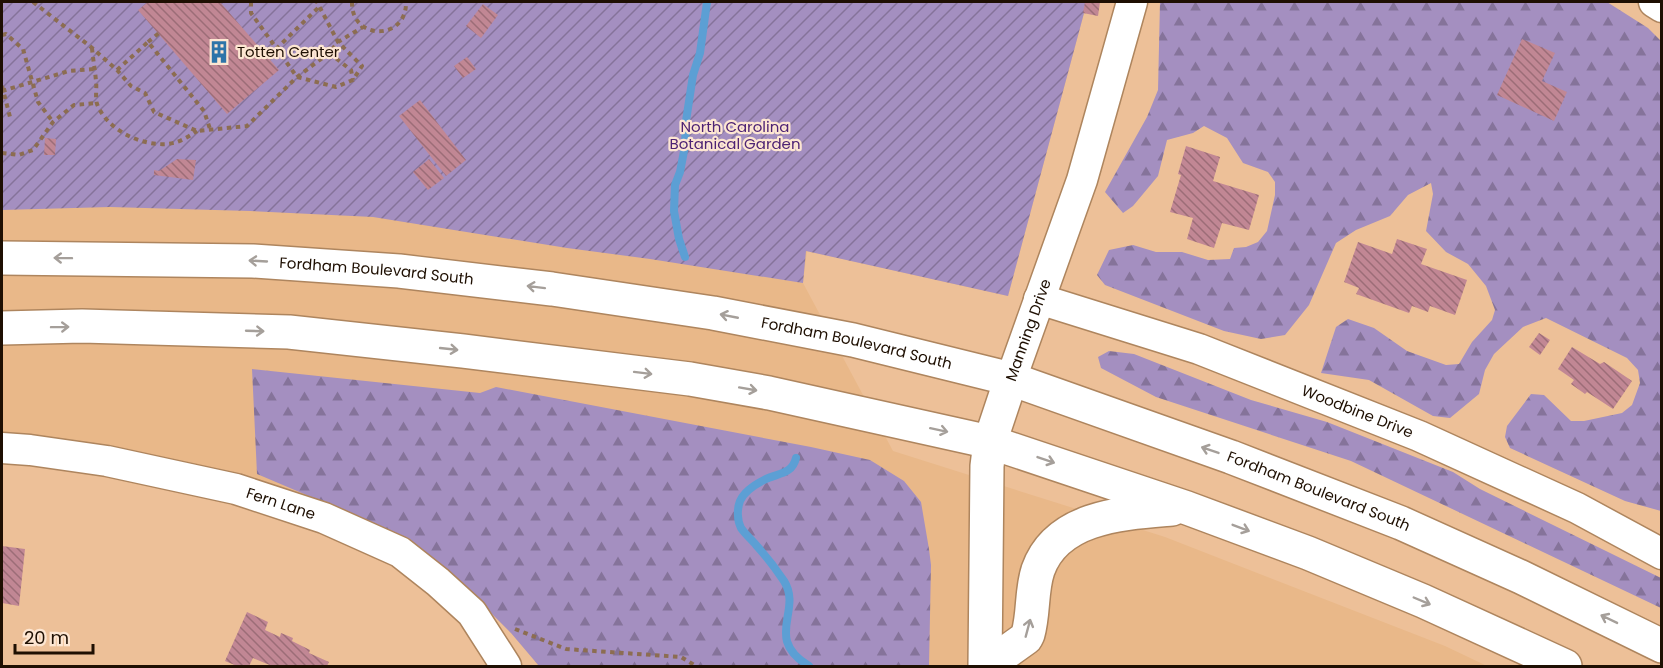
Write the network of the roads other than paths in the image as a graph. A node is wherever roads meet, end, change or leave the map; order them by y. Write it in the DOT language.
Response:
graph roads {
  1 [pos="1132,2"];
  2 [pos="1654,2"];
  3 [pos="1662,7"];
  4 [pos="2,258"];
  5 [pos="1039,299"];
  6 [pos="2,328"];
  7 [pos="1011,379"];
  8 [pos="990,442"];
  9 [pos="2,447"];
  10 [pos="1187,508"];
  11 [pos="1662,554"];
  12 [pos="1662,646"];
  13 [pos="497,663"];
  14 [pos="986,666"];
  15 [pos="1565,666"];
  1 -- 5 [label="street, Manning Drive"];
  2 -- 3 [label="street"];
  7 -- 4 [label="main road, Fordham Boulevard South, one-way"];
  5 -- 7 [label="street, Manning Drive"];
  5 -- 11 [label="street, Woodbine Drive"];
  6 -- 8 [label="main road, one-way"];
  7 -- 8 [label="main road, Manning Drive"];
  12 -- 7 [label="main road, Fordham Boulevard South, one-way"];
  8 -- 10 [label="main road, one-way"];
  8 -- 14 [label="main road, Manning Drive"];
  9 -- 13 [label="street, Fern Lane"];
  14 -- 10 [label="main road, one-way"];
  10 -- 15 [label="main road, one-way"];
}
